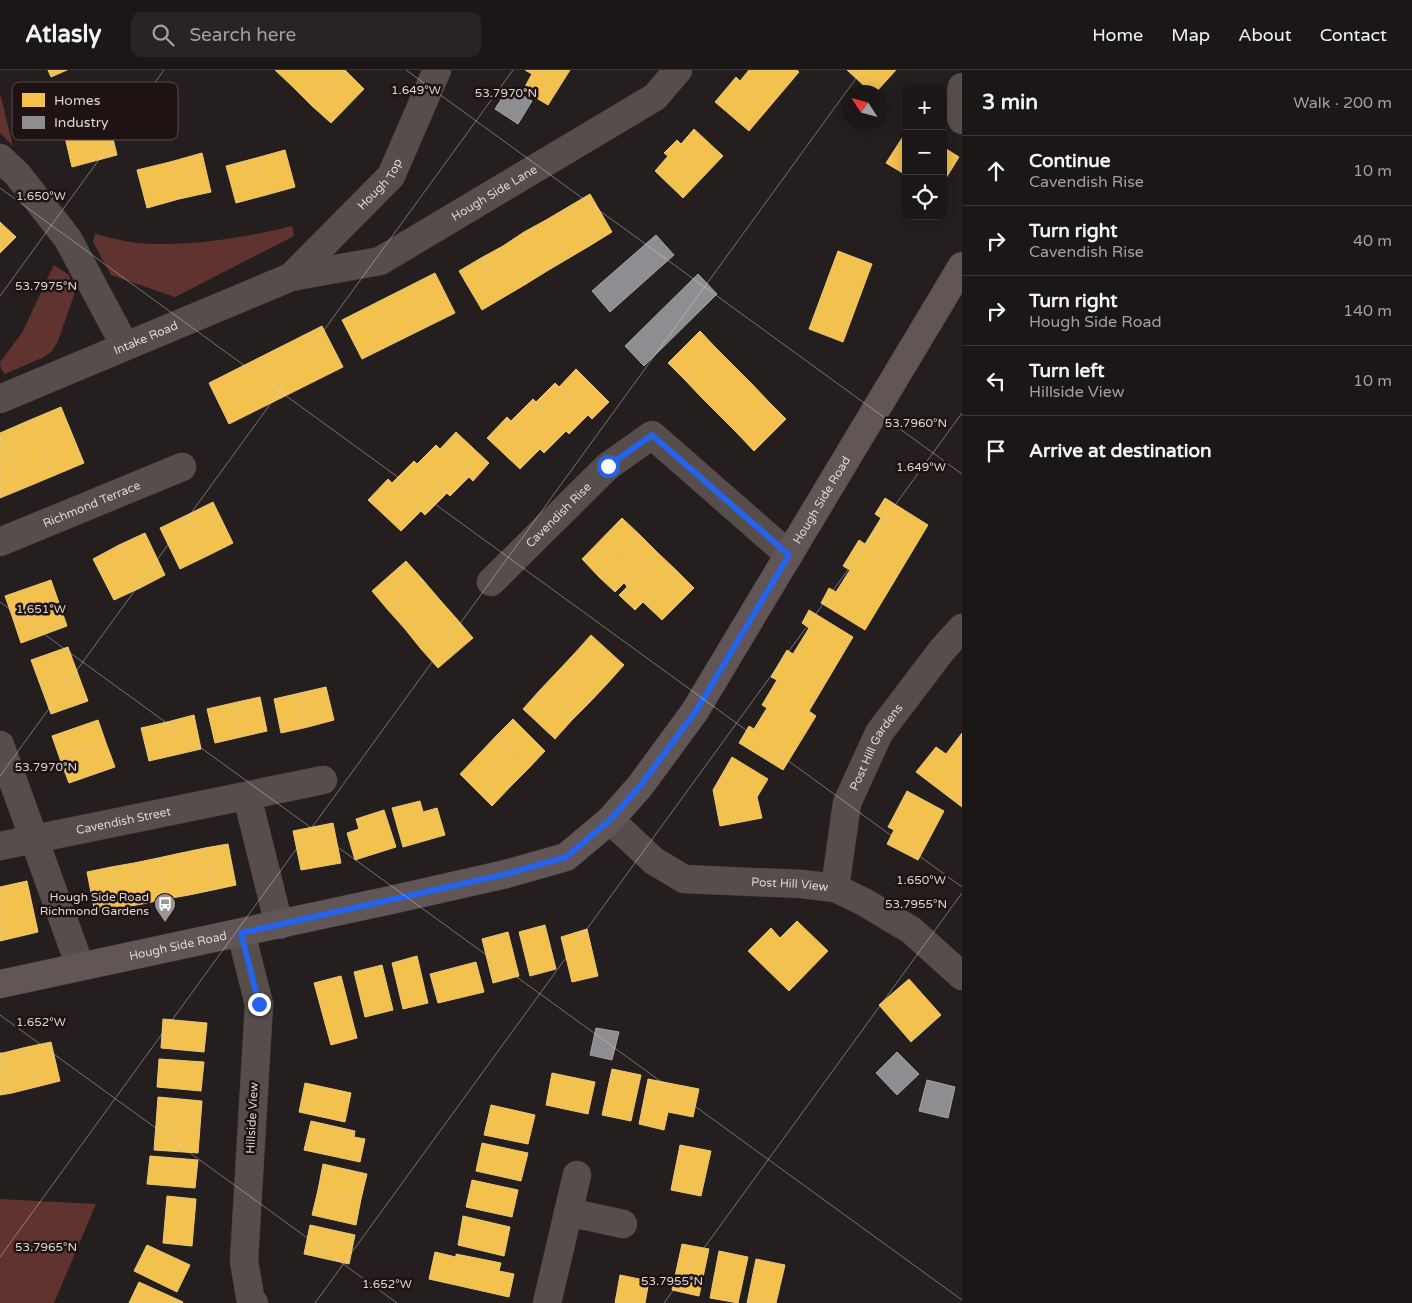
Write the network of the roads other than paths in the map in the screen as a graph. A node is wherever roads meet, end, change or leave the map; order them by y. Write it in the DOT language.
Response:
graph roads {
  1 [pos="437,70"];
  2 [pos="678,70"];
  3 [pos="962,87"];
  4 [pos="962,120"];
  5 [pos="0,158"];
  6 [pos="962,266"];
  7 [pos="291,277"];
  8 [pos="125,346"];
  9 [pos="0,399"];
  10 [pos="182,467"];
  11 [pos="0,542"];
  12 [pos="789,555"];
  13 [pos="492,582"];
  14 [pos="962,628"];
  15 [pos="0,745"];
  16 [pos="323,780"];
  17 [pos="246,796"];
  18 [pos="610,820"];
  19 [pos="34,840"];
  20 [pos="0,846"];
  21 [pos="834,888"];
  22 [pos="279,925"];
  23 [pos="241,933"];
  24 [pos="80,966"];
  25 [pos="962,976"];
  26 [pos="0,984"];
  27 [pos="577,1175"];
  28 [pos="568,1212"];
  29 [pos="622,1224"];
  30 [pos="252,1303"];
  31 [pos="547,1303"];
  1 -- 7 [label="street, Hough Top"];
  2 -- 7 [label="street, Hough Side Lane"];
  3 -- 4 [label="street"];
  5 -- 8 [label="street"];
  6 -- 12 [label="main road, Hough Side Road"];
  7 -- 8 [label="street, Intake Road"];
  8 -- 9 [label="street, Intake Road"];
  10 -- 11 [label="street, Richmond Terrace"];
  12 -- 13 [label="street, Cavendish Rise"];
  12 -- 18 [label="main road, Hough Side Road"];
  14 -- 21 [label="street, Post Hill Gardens"];
  15 -- 19 [label="street"];
  16 -- 17 [label="street, Cavendish Street"];
  17 -- 19 [label="street, Cavendish Street"];
  17 -- 22 [label="street"];
  18 -- 21 [label="street, Post Hill View"];
  18 -- 22 [label="main road, Hough Side Road"];
  19 -- 20 [label="street, Cavendish Street"];
  19 -- 24 [label="street"];
  21 -- 25 [label="street, Post Hill View"];
  22 -- 23 [label="main road, Hough Side Road"];
  23 -- 24 [label="main road, Hough Side Road"];
  23 -- 30 [label="street, Hillside View"];
  24 -- 26 [label="main road, Hough Side Road"];
  27 -- 28 [label="street"];
  28 -- 29 [label="street"];
  28 -- 31 [label="street"];
}
